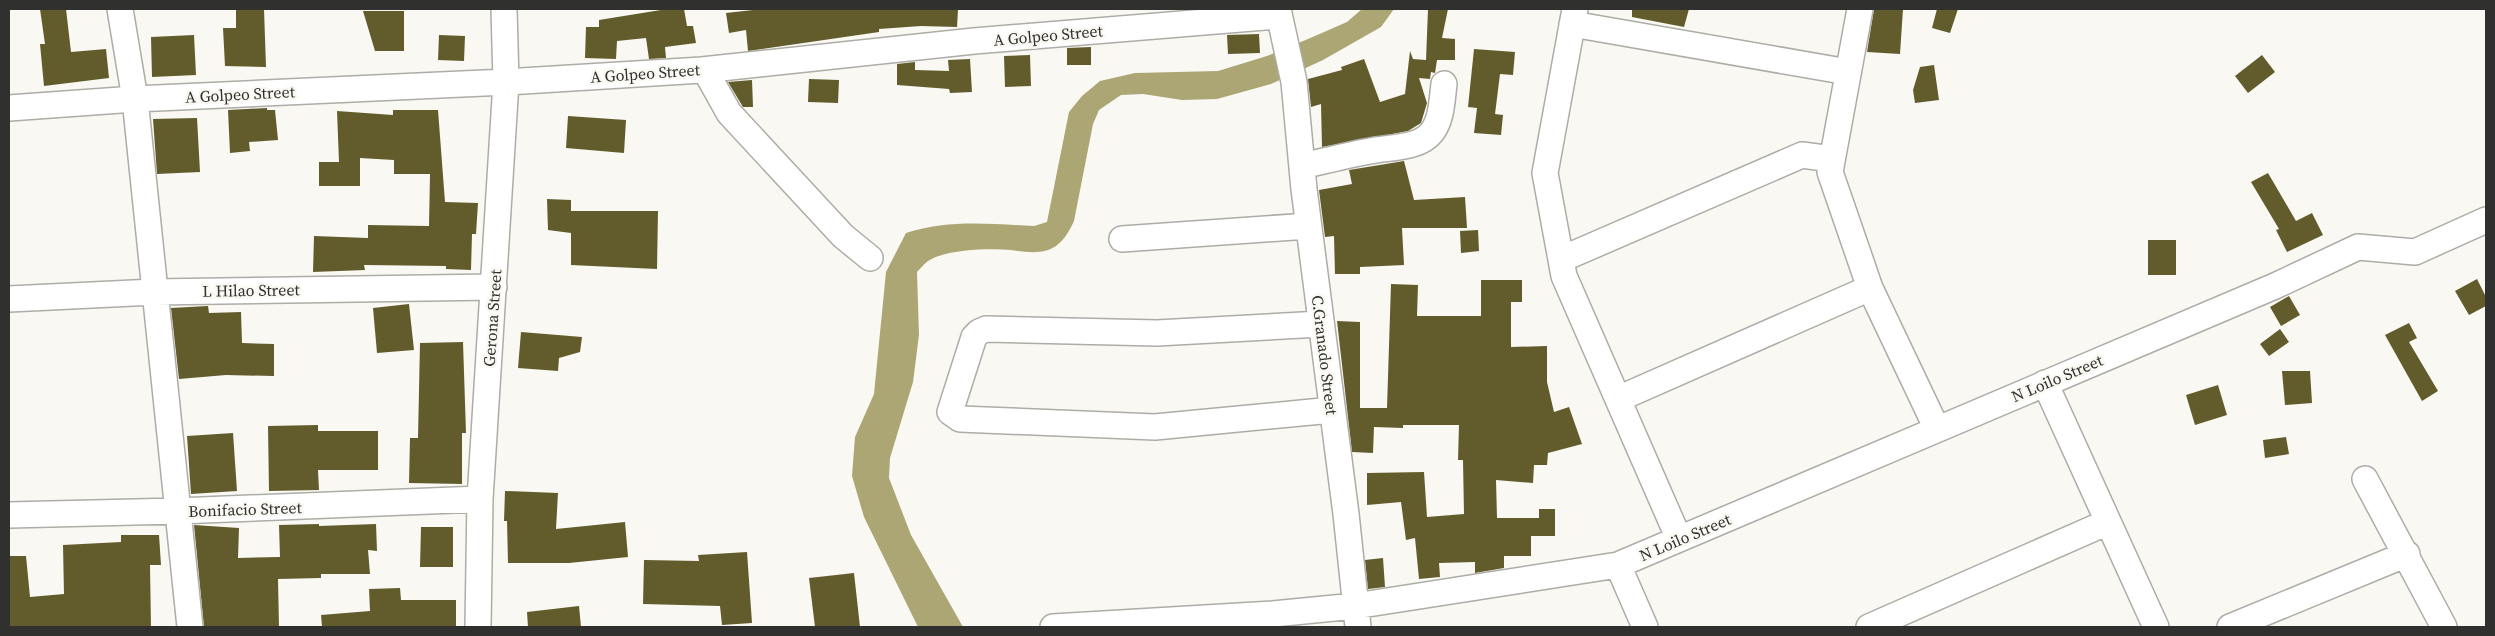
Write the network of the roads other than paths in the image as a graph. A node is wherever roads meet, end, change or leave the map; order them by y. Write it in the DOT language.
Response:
graph roads {
  1 [pos="120,9"];
  2 [pos="504,9"];
  3 [pos="1860,9"];
  4 [pos="1278,12"];
  5 [pos="1574,17"];
  6 [pos="705,70"];
  7 [pos="1848,72"];
  8 [pos="506,82"];
  9 [pos="1444,84"];
  10 [pos="135,99"];
  11 [pos="9,108"];
  12 [pos="1832,159"];
  13 [pos="1302,166"];
  14 [pos="2486,220"];
  15 [pos="1308,226"];
  16 [pos="1122,239"];
  17 [pos="870,258"];
  18 [pos="1562,258"];
  19 [pos="494,287"];
  20 [pos="1870,288"];
  21 [pos="154,292"];
  22 [pos="9,299"];
  23 [pos="1321,324"];
  24 [pos="2045,383"];
  25 [pos="1618,399"];
  26 [pos="1332,410"];
  27 [pos="1937,429"];
  28 [pos="2365,479"];
  29 [pos="480,499"];
  30 [pos="176,511"];
  31 [pos="9,515"];
  32 [pos="2108,522"];
  33 [pos="1679,539"];
  34 [pos="2407,554"];
  35 [pos="1618,565"];
  36 [pos="1356,616"];
  37 [pos="190,627"];
  38 [pos="478,627"];
  39 [pos="1053,627"];
  40 [pos="1645,627"];
  41 [pos="1869,627"];
  42 [pos="2156,627"];
  43 [pos="2230,627"];
  44 [pos="2444,627"];
  1 -- 10 [label="street"];
  2 -- 8 [label="street, Gerona Street"];
  3 -- 7 [label="street"];
  4 -- 6 [label="street, A Golpeo Street"];
  4 -- 13 [label="street, C.Granado Street"];
  5 -- 7 [label="street"];
  5 -- 18 [label="street"];
  6 -- 8 [label="street, A Golpeo Street"];
  6 -- 17 [label="street"];
  7 -- 12 [label="street"];
  8 -- 10 [label="street, A Golpeo Street"];
  8 -- 19 [label="street, Gerona Street"];
  9 -- 13 [label="street"];
  10 -- 11 [label="street, A Golpeo Street"];
  10 -- 21 [label="street"];
  12 -- 18 [label="street"];
  12 -- 20 [label="street"];
  13 -- 15 [label="street, C.Granado Street"];
  14 -- 24 [label="street, N Loilo Street"];
  15 -- 16 [label="street"];
  15 -- 23 [label="street, C.Granado Street"];
  18 -- 25 [label="street"];
  19 -- 21 [label="street, L Hilao Street"];
  19 -- 29 [label="street, Gerona Street"];
  20 -- 25 [label="street"];
  20 -- 27 [label="street"];
  21 -- 22 [label="street, L Hilao Street"];
  21 -- 30 [label="street"];
  23 -- 26 [label="street, C.Granado Street"];
  23 -- 26 [label="street"];
  24 -- 27 [label="street, N Loilo Street"];
  24 -- 32 [label="street"];
  25 -- 33 [label="street"];
  26 -- 36 [label="street, C.Granado Street"];
  27 -- 33 [label="street, N Loilo Street"];
  28 -- 34 [label="street"];
  29 -- 30 [label="street, Bonifacio Street"];
  29 -- 38 [label="street, Gerona Street"];
  30 -- 31 [label="street, Bonifacio Street"];
  30 -- 37 [label="street"];
  32 -- 41 [label="street"];
  32 -- 42 [label="street"];
  33 -- 35 [label="street, N Loilo Street"];
  34 -- 43 [label="street"];
  34 -- 44 [label="street"];
  35 -- 36 [label="street, N Loilo Street"];
  35 -- 40 [label="street"];
  36 -- 39 [label="street, N Loilo Street"];
}
